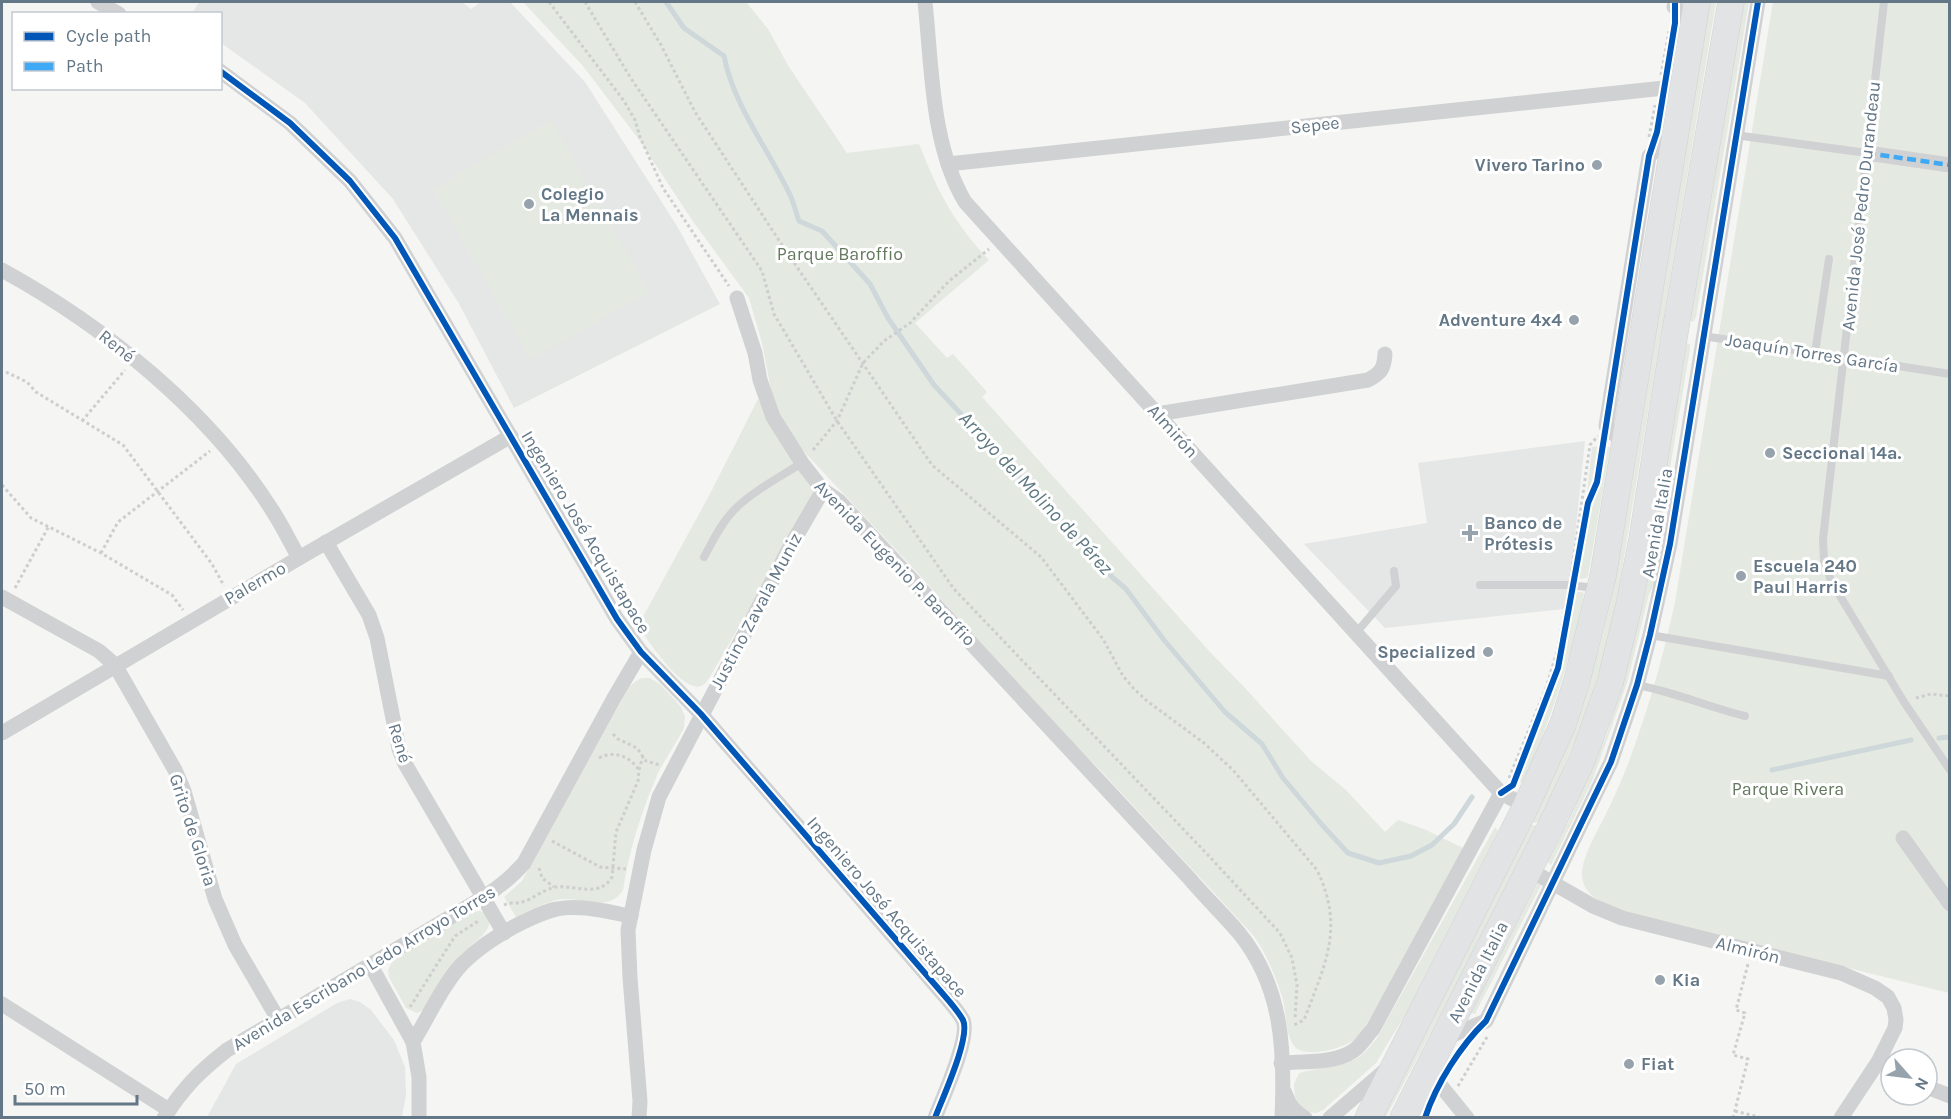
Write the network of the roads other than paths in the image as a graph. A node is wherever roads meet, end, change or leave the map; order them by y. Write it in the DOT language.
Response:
graph roads {
  1 [pos="98,2"];
  2 [pos="925,2"];
  3 [pos="1731,2"];
  4 [pos="1758,2"];
  5 [pos="1884,2"];
  6 [pos="1685,8"];
  7 [pos="116,12"];
  8 [pos="222,72"];
  9 [pos="1674,87"];
  10 [pos="1676,134"];
  11 [pos="1735,135"];
  12 [pos="1867,153"];
  13 [pos="948,164"];
  14 [pos="1950,165"];
  15 [pos="1829,259"];
  16 [pos="2,270"];
  17 [pos="737,298"];
  18 [pos="1674,332"];
  19 [pos="1703,336"];
  20 [pos="1815,353"];
  21 [pos="1385,354"];
  22 [pos="1844,357"];
  23 [pos="1950,374"];
  24 [pos="1157,414"];
  25 [pos="511,436"];
  26 [pos="1615,445"];
  27 [pos="802,463"];
  28 [pos="823,490"];
  29 [pos="326,542"];
  30 [pos="704,557"];
  31 [pos="299,558"];
  32 [pos="1394,571"];
  33 [pos="1480,585"];
  34 [pos="1600,589"];
  35 [pos="4,599"];
  36 [pos="1356,633"];
  37 [pos="1650,635"];
  38 [pos="641,652"];
  39 [pos="115,665"];
  40 [pos="1889,676"];
  41 [pos="1637,685"];
  42 [pos="701,714"];
  43 [pos="1745,716"];
  44 [pos="2,733"];
  45 [pos="1950,770"];
  46 [pos="1501,793"];
  47 [pos="1526,806"];
  48 [pos="1903,838"];
  49 [pos="1530,870"];
  50 [pos="1552,884"];
  51 [pos="483,897"];
  52 [pos="1950,904"];
  53 [pos="630,916"];
  54 [pos="504,933"];
  55 [pos="370,964"];
  56 [pos="2,1004"];
  57 [pos="278,1019"];
  58 [pos="1445,1038"];
  59 [pos="413,1042"];
  60 [pos="1890,1047"];
  61 [pos="1398,1061"];
  62 [pos="1281,1063"];
  63 [pos="1428,1070"];
  64 [pos="1879,1072"];
  65 [pos="1283,1087"];
  66 [pos="166,1114"];
  67 [pos="419,1118"];
  68 [pos="639,1118"];
  69 [pos="935,1118"];
  70 [pos="1282,1118"];
  71 [pos="1305,1118"];
  72 [pos="1330,1118"];
  73 [pos="1368,1118"];
  74 [pos="1403,1118"];
  75 [pos="1467,1118"];
  76 [pos="1841,1118"];
  1 -- 7 [label="street"];
  2 -- 13 [label="street, Almirón"];
  3 -- 18 [label="main road, Avenida Italia"];
  4 -- 11 [label="street, Avenida Italia"];
  5 -- 12 [label="lane, Avenida José Pedro Durandeau"];
  6 -- 9 [label="main road, Avenida Italia"];
  8 -- 25 [label="street, Ingeniero José Acquistapace"];
  9 -- 10 [label="main road, Avenida Italia"];
  9 -- 13 [label="street, Sepee"];
  10 -- 26 [label="main road, Avenida Italia"];
  10 -- 26 [label="street"];
  11 -- 12 [label="lane"];
  11 -- 19 [label="street, Avenida Italia"];
  12 -- 14 [label="street"];
  12 -- 22 [label="lane, Avenida José Pedro Durandeau"];
  13 -- 24 [label="street, Almirón"];
  15 -- 20 [label="lane"];
  16 -- 31 [label="street, René"];
  17 -- 27 [label="street, Avenida Eugenio P. Baroffio"];
  18 -- 19 [label="street, Joaquín Torres García"];
  18 -- 49 [label="main road, Avenida Italia"];
  19 -- 20 [label="lane, Joaquín Torres García"];
  19 -- 37 [label="street, Avenida Italia"];
  20 -- 22 [label="lane, Joaquín Torres García"];
  21 -- 24 [label="street"];
  22 -- 23 [label="lane, Joaquín Torres García"];
  22 -- 40 [label="lane, Avenida José Pedro Durandeau"];
  24 -- 36 [label="street, Almirón"];
  25 -- 29 [label="street, Palermo"];
  25 -- 38 [label="street, Ingeniero José Acquistapace"];
  26 -- 34 [label="main road, Avenida Italia"];
  27 -- 28 [label="street, Avenida Eugenio P. Baroffio"];
  27 -- 30 [label="lane"];
  28 -- 42 [label="street, Justino Zavala Muniz"];
  28 -- 62 [label="street, Avenida Eugenio P. Baroffio"];
  29 -- 31 [label="street, Palermo"];
  29 -- 51 [label="street, René"];
  31 -- 39 [label="street, Palermo"];
  32 -- 36 [label="lane"];
  33 -- 34 [label="lane"];
  34 -- 47 [label="main road, Avenida Italia"];
  35 -- 39 [label="street, Grito de Gloria"];
  36 -- 46 [label="street, Almirón"];
  37 -- 40 [label="lane"];
  37 -- 41 [label="street, Avenida Italia"];
  38 -- 42 [label="street, Ingeniero José Acquistapace"];
  38 -- 51 [label="street, Avenida Escribano Ledo Arroyo Torres"];
  39 -- 44 [label="street, Palermo"];
  39 -- 57 [label="street, Grito de Gloria"];
  40 -- 45 [label="lane, Avenida José Pedro Durandeau"];
  41 -- 43 [label="lane"];
  41 -- 50 [label="street, Avenida Italia"];
  42 -- 53 [label="street, Justino Zavala Muniz"];
  42 -- 69 [label="street, Ingeniero José Acquistapace"];
  46 -- 47 [label="street, Almirón"];
  46 -- 62 [label="street"];
  47 -- 61 [label="main road, Avenida Italia"];
  48 -- 52 [label="street"];
  49 -- 50 [label="street, Almirón"];
  49 -- 58 [label="main road, Avenida Italia"];
  50 -- 58 [label="street, Avenida Italia"];
  50 -- 60 [label="street, Almirón"];
  51 -- 54 [label="street, René"];
  51 -- 55 [label="street, Avenida Escribano Ledo Arroyo Torres"];
  53 -- 54 [label="street"];
  53 -- 68 [label="street, Justino Zavala Muniz"];
  54 -- 59 [label="street"];
  55 -- 57 [label="street, Avenida Escribano Ledo Arroyo Torres"];
  55 -- 59 [label="street"];
  56 -- 66 [label="street"];
  57 -- 66 [label="street, Avenida Escribano Ledo Arroyo Torres"];
  58 -- 63 [label="main road, Avenida Italia"];
  59 -- 67 [label="street"];
  61 -- 72 [label="street, Avenida Italia"];
  61 -- 73 [label="main road, Avenida Italia"];
  62 -- 65 [label="street, Avenida Eugenio P. Baroffio"];
  63 -- 74 [label="main road, Avenida Italia"];
  63 -- 75 [label="street"];
  64 -- 76 [label="street"];
  65 -- 70 [label="street, Avenida Eugenio P. Baroffio"];
  65 -- 71 [label="street, Avenida Eugenio P. Baroffio"];
}
